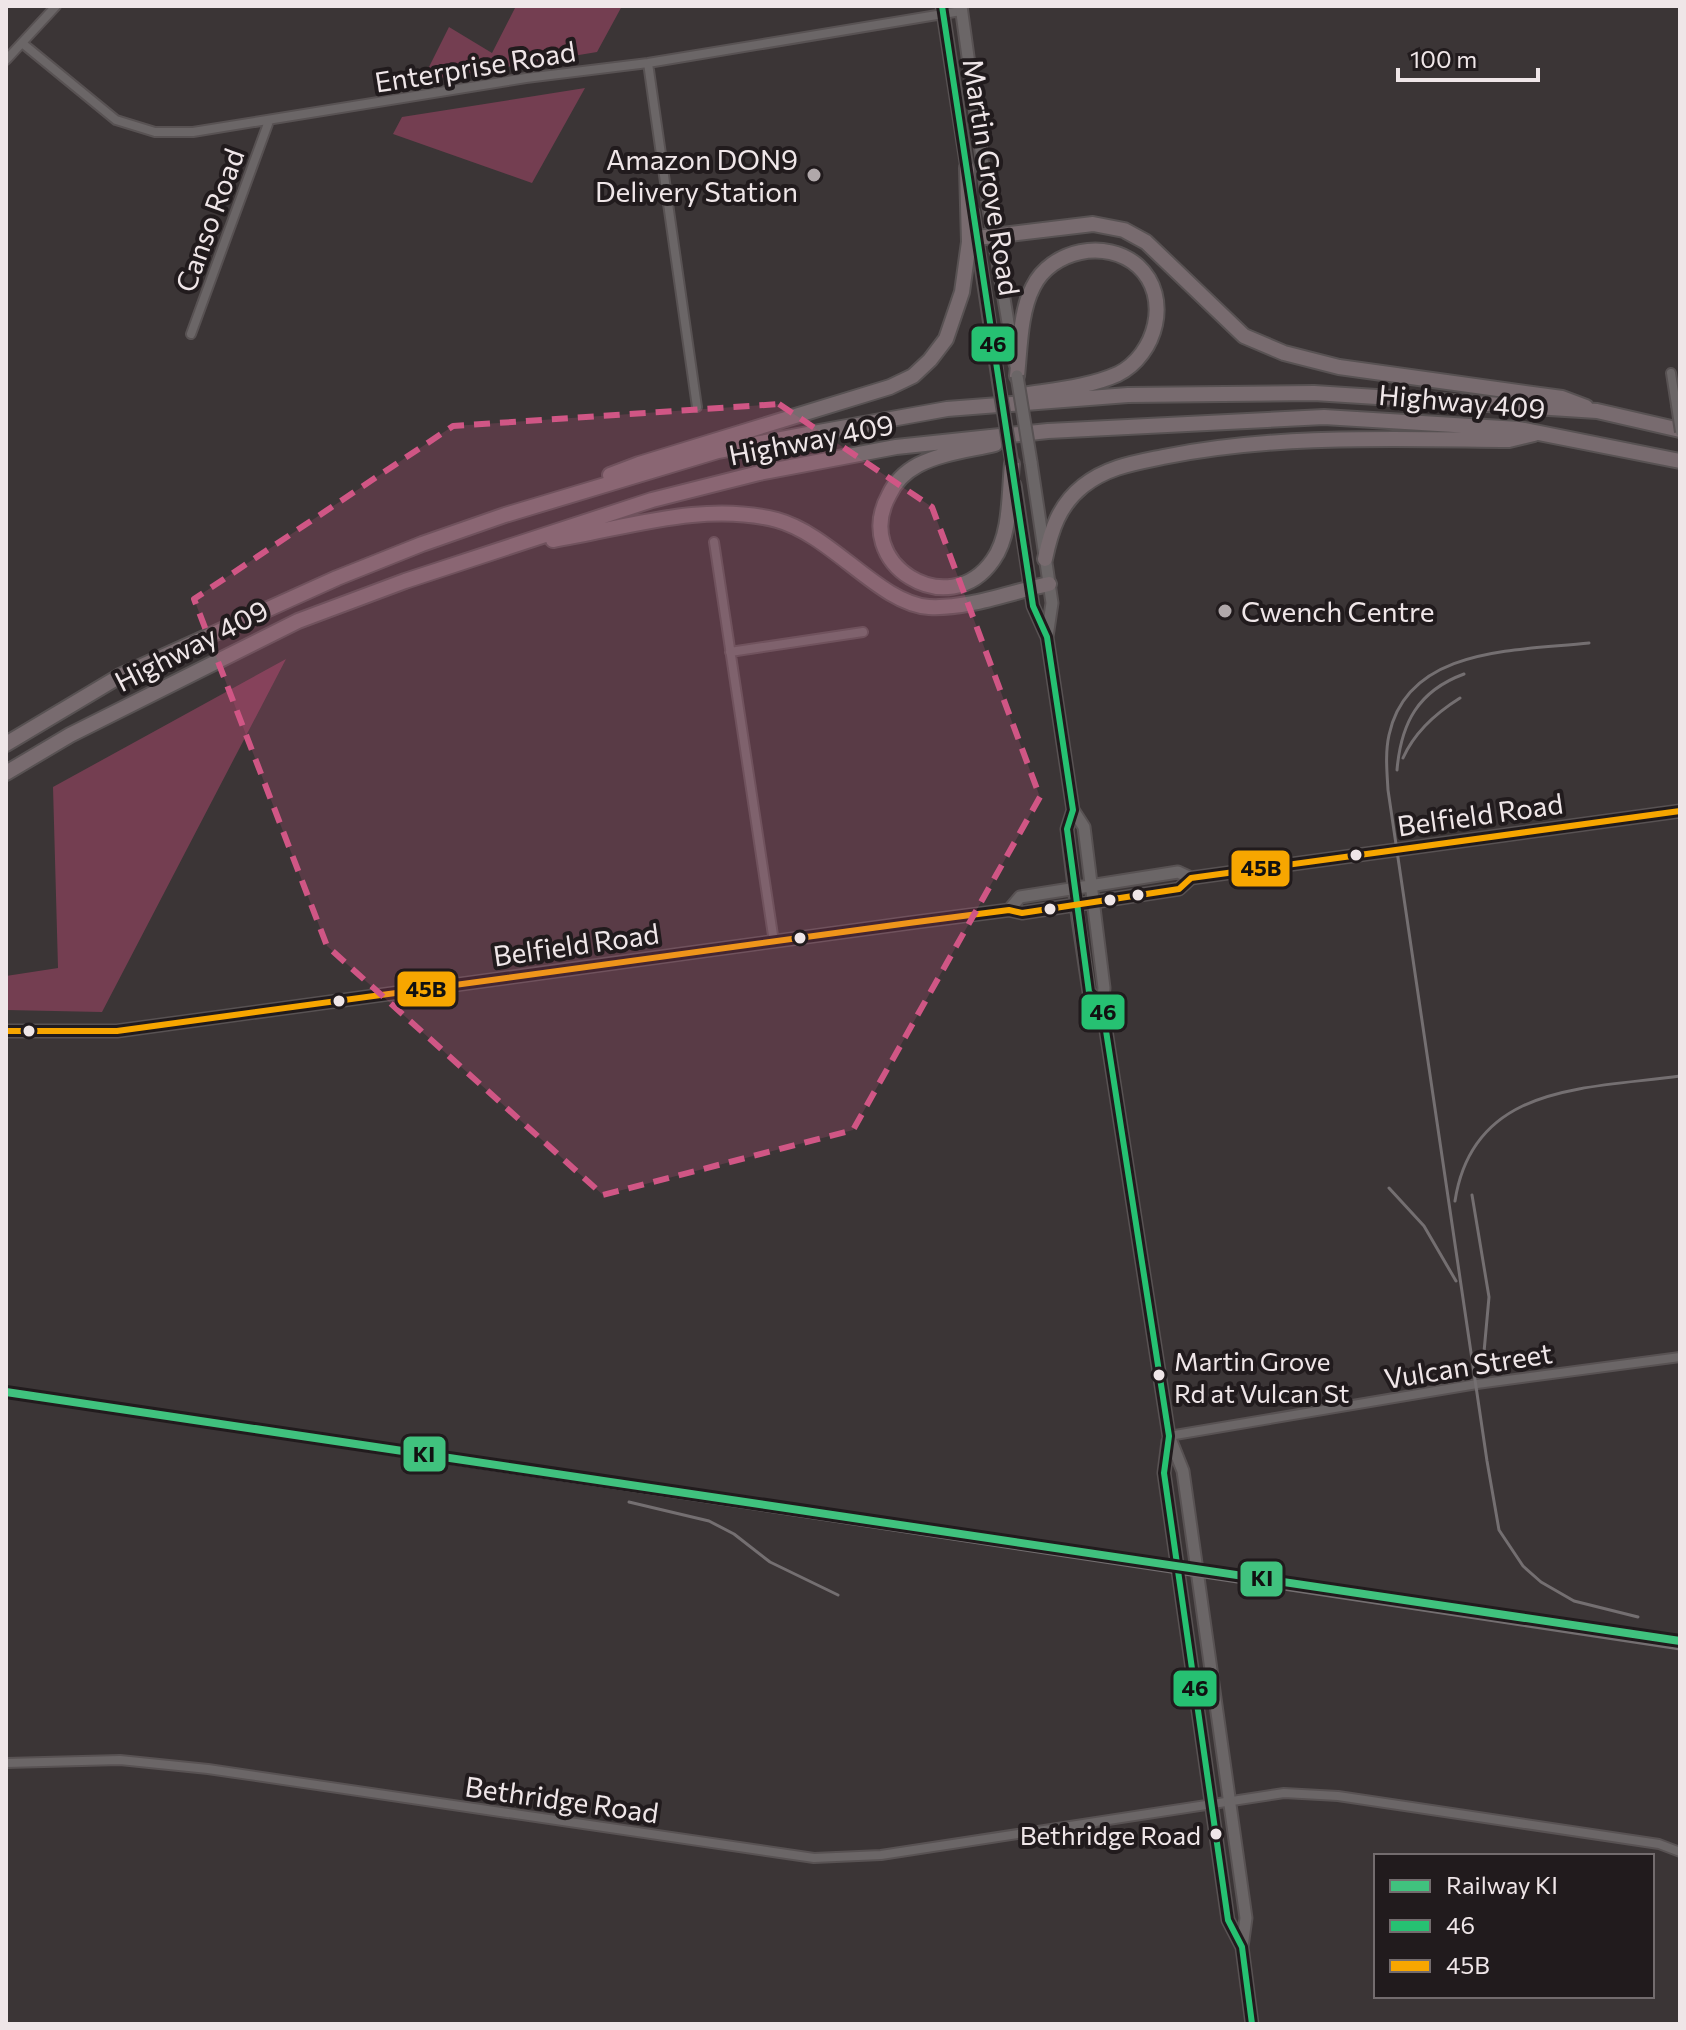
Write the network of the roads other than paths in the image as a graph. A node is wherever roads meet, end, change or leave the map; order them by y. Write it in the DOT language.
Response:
graph roads {
  1 [pos="56,6"];
  2 [pos="961,8"];
  3 [pos="943,10"];
  4 [pos="22,43"];
  5 [pos="6,60"];
  6 [pos="648,63"];
  7 [pos="269,121"];
  8 [pos="967,168"];
  9 [pos="993,236"];
  10 [pos="977,238"];
  11 [pos="191,334"];
  12 [pos="1671,373"];
  13 [pos="1017,376"];
  14 [pos="697,407"];
  15 [pos="947,409"];
  16 [pos="1597,411"];
  17 [pos="1048,431"];
  18 [pos="1680,431"];
  19 [pos="1544,432"];
  20 [pos="1680,461"];
  21 [pos="1012,464"];
  22 [pos="505,515"];
  23 [pos="714,542"];
  24 [pos="502,548"];
  25 [pos="1045,559"];
  26 [pos="1049,584"];
  27 [pos="1030,588"];
  28 [pos="863,632"];
  29 [pos="1047,637"];
  30 [pos="730,652"];
  31 [pos="6,744"];
  32 [pos="6,773"];
  33 [pos="1073,810"];
  34 [pos="1680,811"];
  35 [pos="1191,878"];
  36 [pos="1091,884"];
  37 [pos="1073,887"];
  38 [pos="1093,902"];
  39 [pos="1076,904"];
  40 [pos="1009,910"];
  41 [pos="774,942"];
  42 [pos="1102,1005"];
  43 [pos="6,1031"];
  44 [pos="1680,1357"];
  45 [pos="1169,1436"];
  46 [pos="6,1763"];
  47 [pos="1229,1802"];
  48 [pos="1211,1805"];
  49 [pos="1680,1852"];
  50 [pos="1242,1947"];
  51 [pos="1252,2024"];
  1 -- 4 [label="street"];
  2 -- 3 [label="street, Enterprise Road"];
  2 -- 9 [label="main road, Martin Grove Road"];
  3 -- 6 [label="street, Enterprise Road"];
  3 -- 8 [label="main road, Martin Grove Road"];
  4 -- 5 [label="street"];
  4 -- 7 [label="street, Enterprise Road"];
  6 -- 7 [label="street, Enterprise Road"];
  6 -- 14 [label="street"];
  7 -- 11 [label="street, Canso Road"];
  8 -- 10 [label="main road, Martin Grove Road"];
  8 -- 22 [label="highway"];
  9 -- 10 [label="highway"];
  9 -- 13 [label="main road, Martin Grove Road"];
  9 -- 16 [label="highway"];
  10 -- 21 [label="main road, Martin Grove Road, bridge"];
  12 -- 18 [label="street, bridge"];
  13 -- 15 [label="highway"];
  13 -- 25 [label="main road, Martin Grove Road, bridge"];
  15 -- 16 [label="highway, Highway 409"];
  15 -- 22 [label="highway, Highway 409"];
  16 -- 18 [label="highway, Highway 409"];
  17 -- 19 [label="highway, Highway 409"];
  17 -- 21 [label="highway"];
  17 -- 24 [label="highway, Highway 409"];
  19 -- 20 [label="highway, Highway 409"];
  19 -- 25 [label="highway"];
  21 -- 27 [label="main road, Martin Grove Road"];
  22 -- 31 [label="highway, Highway 409"];
  23 -- 30 [label="street"];
  24 -- 27 [label="highway"];
  24 -- 32 [label="highway, Highway 409"];
  25 -- 26 [label="main road, Martin Grove Road"];
  26 -- 27 [label="highway"];
  26 -- 29 [label="main road, Martin Grove Road"];
  27 -- 29 [label="main road, Martin Grove Road"];
  28 -- 30 [label="street"];
  29 -- 33 [label="main road, Martin Grove Road"];
  30 -- 41 [label="street"];
  33 -- 36 [label="main road, Martin Grove Road"];
  33 -- 37 [label="main road, Martin Grove Road"];
  34 -- 35 [label="main road, Belfield Road"];
  35 -- 36 [label="main road, Belfield Road"];
  35 -- 38 [label="main road, Belfield Road"];
  36 -- 37 [label="main road, Belfield Road"];
  36 -- 38 [label="main road, Martin Grove Road"];
  37 -- 39 [label="main road, Martin Grove Road"];
  37 -- 40 [label="main road, Belfield Road"];
  38 -- 39 [label="main road, Belfield Road"];
  38 -- 42 [label="main road, Martin Grove Road"];
  39 -- 40 [label="main road, Belfield Road"];
  39 -- 42 [label="main road, Martin Grove Road"];
  40 -- 41 [label="main road, Belfield Road"];
  41 -- 43 [label="main road, Belfield Road"];
  42 -- 45 [label="main road, Martin Grove Road"];
  44 -- 45 [label="street, Vulcan Street"];
  45 -- 47 [label="main road, Martin Grove Road"];
  45 -- 48 [label="main road, Martin Grove Road"];
  46 -- 48 [label="street, Bethridge Road"];
  47 -- 48 [label="street, Bethridge Road"];
  47 -- 49 [label="street, Bethridge Road"];
  47 -- 50 [label="main road, Martin Grove Road"];
  48 -- 50 [label="main road, Martin Grove Road"];
  50 -- 51 [label="main road, Martin Grove Road"];
}
